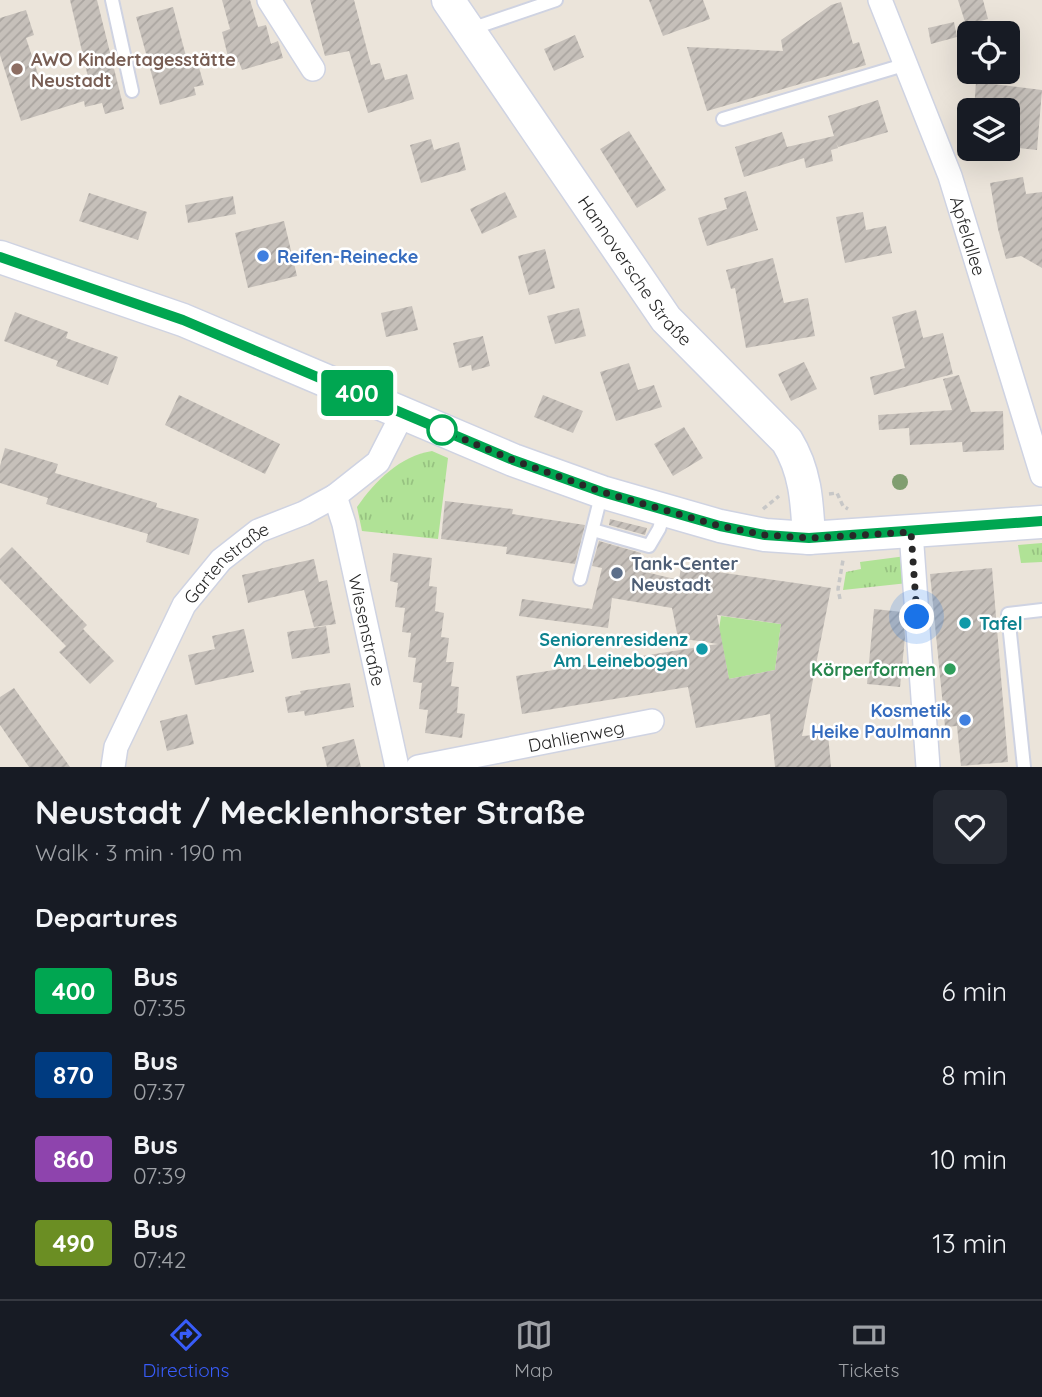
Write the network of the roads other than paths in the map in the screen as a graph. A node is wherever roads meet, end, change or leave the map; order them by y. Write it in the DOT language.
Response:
graph roads {
  1 [pos="112,0"];
  2 [pos="269,0"];
  3 [pos="448,0"];
  4 [pos="556,0"];
  5 [pos="880,0"];
  6 [pos="467,30"];
  7 [pos="907,64"];
  8 [pos="313,69"];
  9 [pos="132,91"];
  10 [pos="723,119"];
  11 [pos="0,257"];
  12 [pos="403,413"];
  13 [pos="1042,475"];
  14 [pos="602,492"];
  15 [pos="335,496"];
  16 [pos="665,510"];
  17 [pos="1042,522"];
  18 [pos="593,530"];
  19 [pos="911,532"];
  20 [pos="809,538"];
  21 [pos="580,579"];
  22 [pos="1042,610"];
  23 [pos="652,721"];
  24 [pos="113,767"];
  25 [pos="397,767"];
  26 [pos="418,767"];
  27 [pos="928,767"];
  28 [pos="1024,767"];
  1 -- 9 [label="lane"];
  2 -- 8 [label="street"];
  3 -- 6 [label="main road, Hannoversche Straße"];
  4 -- 6 [label="lane"];
  5 -- 7 [label="street, Apfelallee"];
  6 -- 20 [label="main road, Hannoversche Straße"];
  7 -- 10 [label="lane"];
  7 -- 13 [label="street, Apfelallee"];
  11 -- 12 [label="main road"];
  12 -- 14 [label="main road"];
  12 -- 15 [label="street, Gartenstraße"];
  14 -- 16 [label="main road"];
  14 -- 18 [label="lane"];
  15 -- 24 [label="street, Gartenstraße"];
  15 -- 25 [label="street, Wiesenstraße"];
  16 -- 18 [label="lane"];
  16 -- 20 [label="main road"];
  17 -- 19 [label="main road"];
  18 -- 21 [label="lane"];
  19 -- 20 [label="main road"];
  19 -- 27 [label="street"];
  22 -- 28 [label="lane"];
  23 -- 26 [label="street, Dahlienweg"];
}
